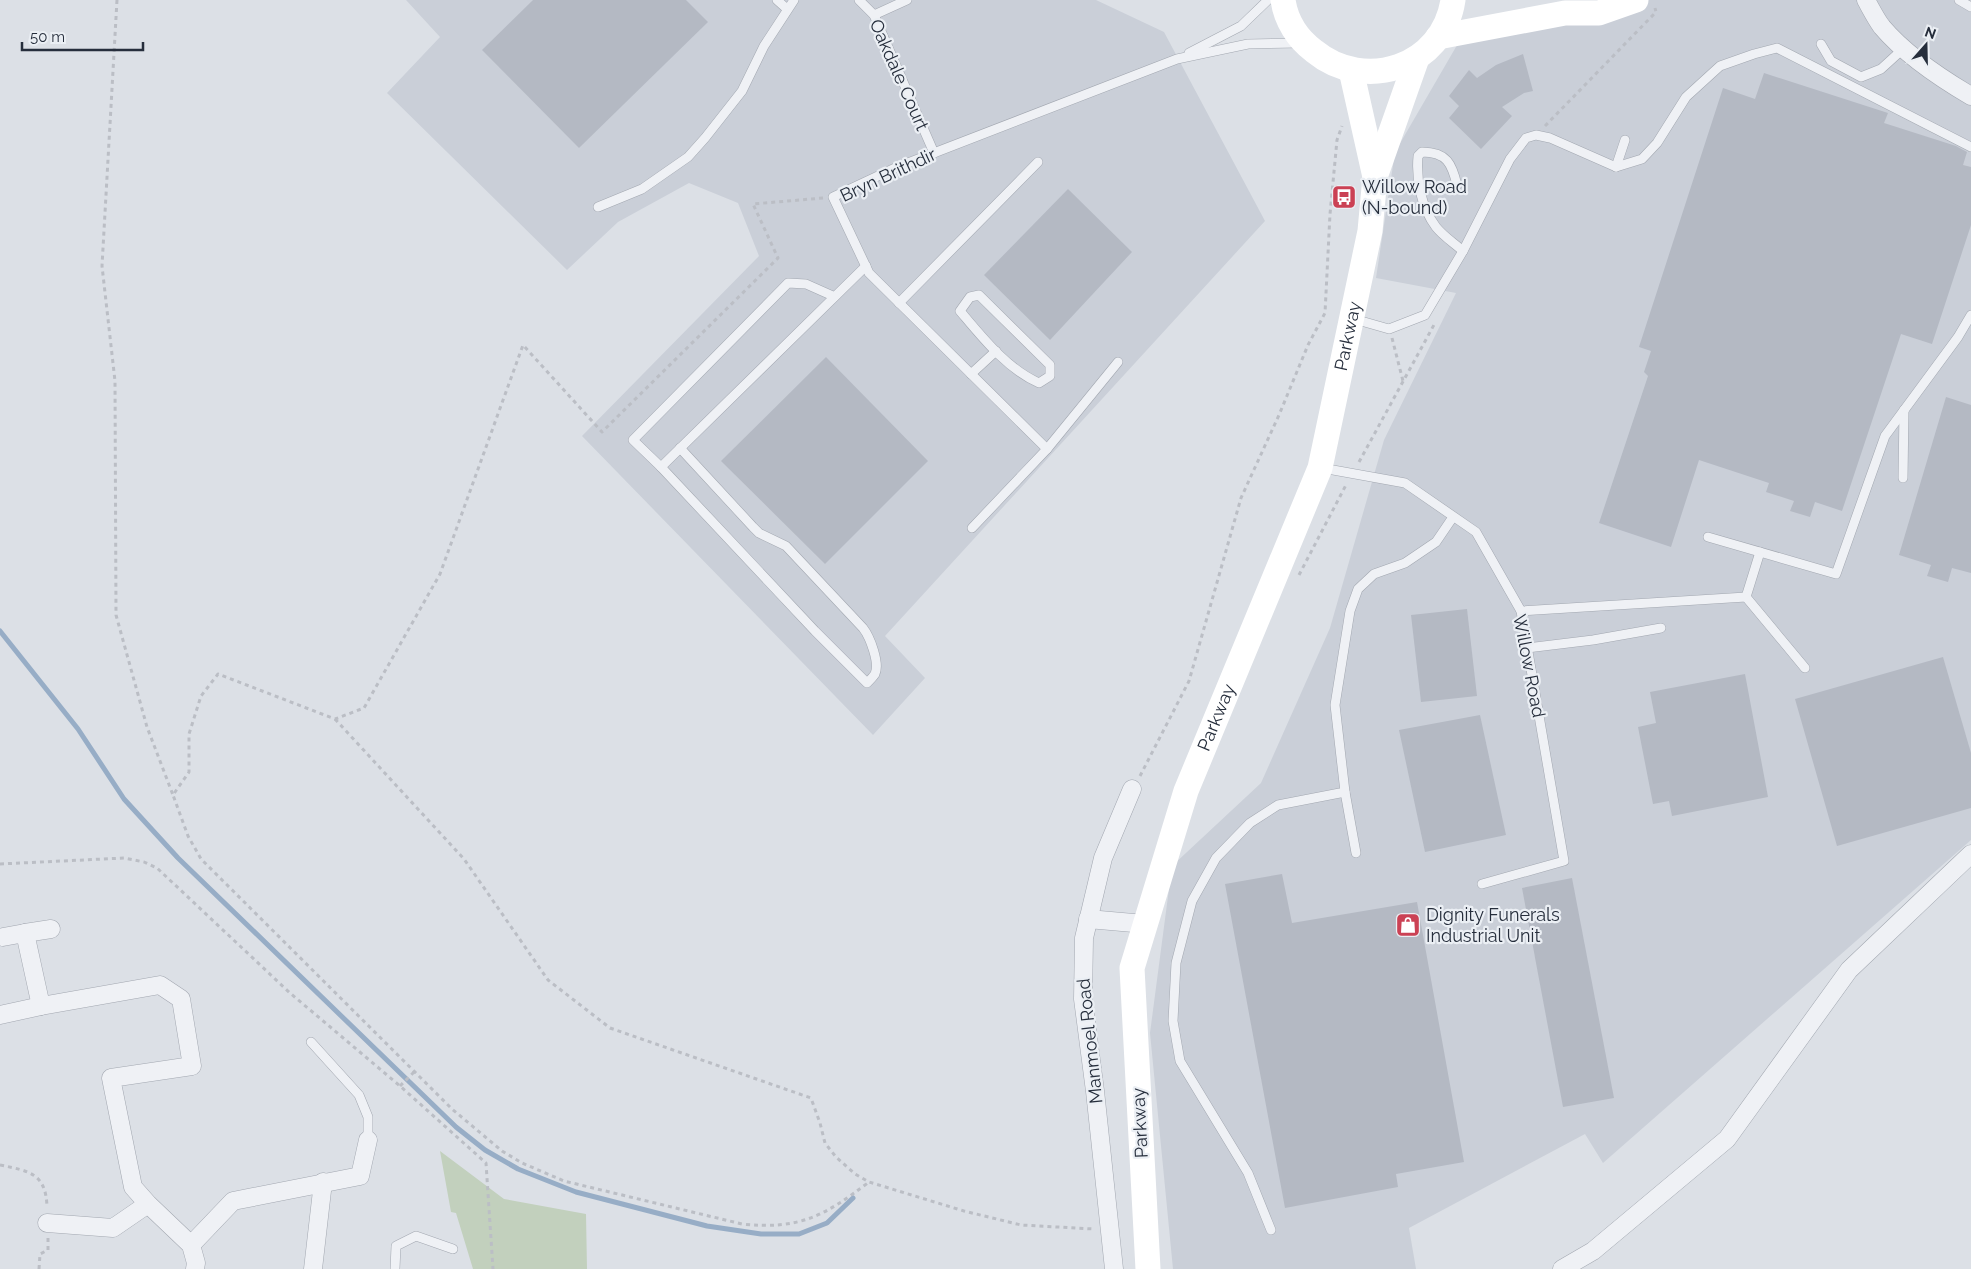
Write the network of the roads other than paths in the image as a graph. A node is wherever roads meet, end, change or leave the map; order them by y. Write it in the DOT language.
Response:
graph roads {
  1 [pos="777,0"];
  2 [pos="794,0"];
  3 [pos="858,0"];
  4 [pos="907,0"];
  5 [pos="1268,0"];
  6 [pos="1283,0"];
  7 [pos="1453,0"];
  8 [pos="1539,0"];
  9 [pos="1866,0"];
  10 [pos="1959,0"];
  11 [pos="1645,3"];
  12 [pos="1971,7"];
  13 [pos="788,9"];
  14 [pos="1565,13"];
  15 [pos="874,15"];
  16 [pos="1438,37"];
  17 [pos="1304,43"];
  18 [pos="1821,44"];
  19 [pos="1904,48"];
  20 [pos="1416,58"];
  21 [pos="1178,59"];
  22 [pos="1351,70"];
  23 [pos="1971,96"];
  24 [pos="1625,140"];
  25 [pos="1971,147"];
  26 [pos="934,153"];
  27 [pos="1038,162"];
  28 [pos="1616,167"];
  29 [pos="1375,177"];
  30 [pos="1457,185"];
  31 [pos="598,207"];
  32 [pos="1463,251"];
  33 [pos="866,266"];
  34 [pos="833,296"];
  35 [pos="899,303"];
  36 [pos="1971,315"];
  37 [pos="1352,319"];
  38 [pos="996,352"];
  39 [pos="1118,362"];
  40 [pos="971,374"];
  41 [pos="1904,410"];
  42 [pos="680,448"];
  43 [pos="1047,449"];
  44 [pos="661,467"];
  45 [pos="1320,468"];
  46 [pos="1903,478"];
  47 [pos="1453,517"];
  48 [pos="972,528"];
  49 [pos="1708,537"];
  50 [pos="1760,552"];
  51 [pos="1746,597"];
  52 [pos="1521,611"];
  53 [pos="1661,628"];
  54 [pos="1527,648"];
  55 [pos="1805,668"];
  56 [pos="1132,790"];
  57 [pos="1345,792"];
  58 [pos="1356,853"];
  59 [pos="1971,854"];
  60 [pos="1482,884"];
  61 [pos="1088,919"];
  62 [pos="1145,924"];
  63 [pos="51,929"];
  64 [pos="25,934"];
  65 [pos="1,936"];
  66 [pos="41,1006"];
  67 [pos="0,1015"];
  68 [pos="311,1042"];
  69 [pos="368,1140"];
  70 [pos="323,1182"];
  71 [pos="148,1204"];
  72 [pos="47,1223"];
  73 [pos="1271,1230"];
  74 [pos="191,1245"];
  75 [pos="453,1249"];
  76 [pos="195,1269"];
  77 [pos="313,1269"];
  78 [pos="395,1269"];
  79 [pos="1114,1269"];
  80 [pos="1148,1269"];
  81 [pos="1562,1269"];
  1 -- 13 [label="lane"];
  2 -- 13 [label="lane"];
  3 -- 15 [label="lane, Oakdale Court"];
  4 -- 15 [label="lane"];
  5 -- 21 [label="lane"];
  6 -- 17 [label="main road"];
  7 -- 16 [label="main road"];
  8 -- 14 [label="main road"];
  9 -- 19 [label="street"];
  10 -- 12 [label="lane"];
  11 -- 14 [label="main road"];
  13 -- 31 [label="lane"];
  14 -- 16 [label="main road"];
  15 -- 26 [label="lane, Oakdale Court"];
  16 -- 20 [label="main road"];
  17 -- 21 [label="lane, Bryn Brithdir"];
  17 -- 22 [label="main road"];
  18 -- 19 [label="lane"];
  19 -- 23 [label="street"];
  20 -- 22 [label="main road"];
  20 -- 29 [label="main road"];
  21 -- 26 [label="lane, Bryn Brithdir"];
  22 -- 29 [label="main road"];
  24 -- 28 [label="lane"];
  25 -- 28 [label="lane"];
  26 -- 33 [label="lane, Bryn Brithdir"];
  27 -- 35 [label="lane"];
  28 -- 32 [label="lane"];
  29 -- 37 [label="main road, Parkway"];
  30 -- 32 [label="lane"];
  32 -- 37 [label="lane"];
  33 -- 34 [label="lane"];
  33 -- 35 [label="lane, Bryn Brithdir"];
  34 -- 42 [label="lane"];
  34 -- 44 [label="lane"];
  35 -- 40 [label="lane, Bryn Brithdir"];
  36 -- 41 [label="lane"];
  37 -- 45 [label="main road, Parkway"];
  38 -- 38 [label="lane"];
  38 -- 40 [label="lane"];
  39 -- 43 [label="lane"];
  40 -- 43 [label="lane, Bryn Brithdir"];
  41 -- 46 [label="lane"];
  41 -- 50 [label="lane"];
  42 -- 44 [label="lane"];
  42 -- 44 [label="lane"];
  43 -- 48 [label="lane"];
  45 -- 47 [label="lane, Willow Road"];
  45 -- 62 [label="main road, Parkway"];
  47 -- 52 [label="lane, Willow Road"];
  47 -- 57 [label="lane"];
  49 -- 50 [label="lane"];
  50 -- 51 [label="lane"];
  51 -- 52 [label="lane"];
  51 -- 55 [label="lane"];
  52 -- 54 [label="lane, Willow Road"];
  53 -- 54 [label="lane"];
  54 -- 60 [label="lane, Willow Road"];
  56 -- 61 [label="street, Manmoel Road"];
  57 -- 58 [label="lane"];
  57 -- 73 [label="lane"];
  59 -- 81 [label="street"];
  61 -- 62 [label="street"];
  61 -- 79 [label="street, Manmoel Road"];
  62 -- 80 [label="main road, Parkway"];
  63 -- 64 [label="street"];
  64 -- 65 [label="street"];
  64 -- 66 [label="street"];
  66 -- 67 [label="street"];
  66 -- 71 [label="street"];
  68 -- 69 [label="lane"];
  69 -- 70 [label="street"];
  70 -- 74 [label="street"];
  70 -- 77 [label="street"];
  71 -- 72 [label="street"];
  71 -- 74 [label="street"];
  74 -- 76 [label="street"];
  75 -- 78 [label="lane"];
}
